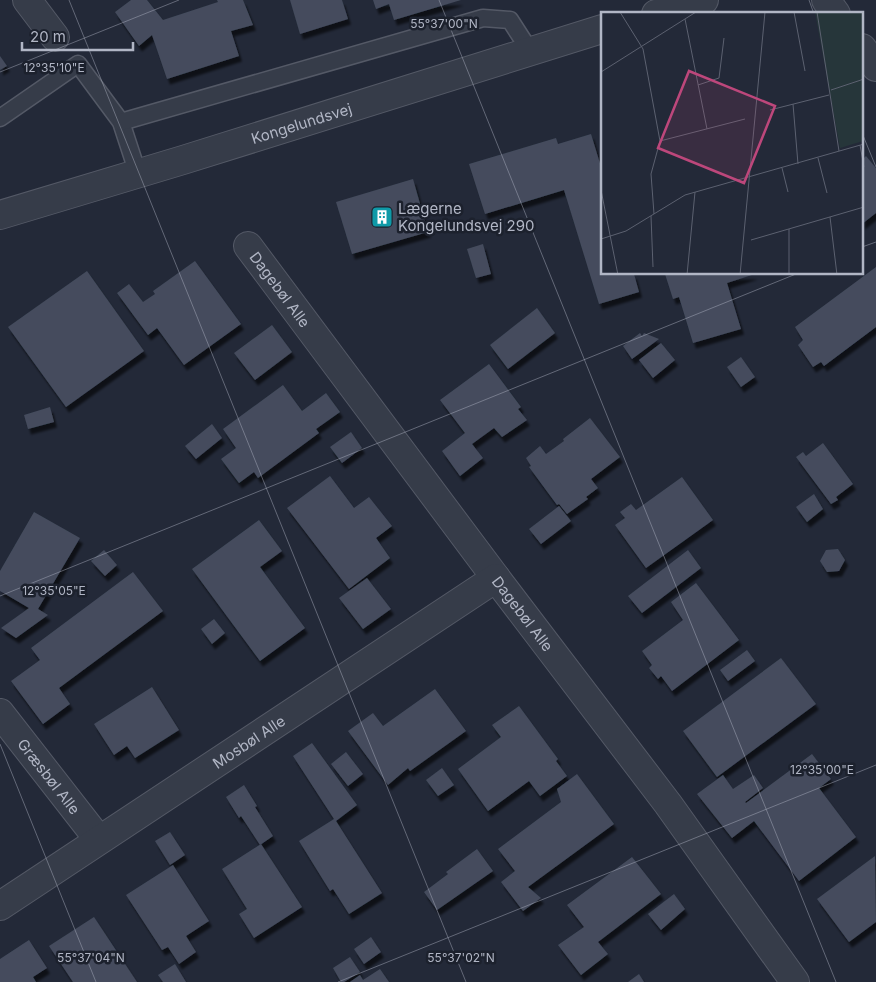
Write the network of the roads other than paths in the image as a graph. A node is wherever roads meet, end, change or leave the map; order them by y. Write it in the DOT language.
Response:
graph roads {
  1 [pos="27,0"];
  2 [pos="704,0"];
  3 [pos="826,0"];
  4 [pos="663,12"];
  5 [pos="835,12"];
  6 [pos="601,29"];
  7 [pos="55,37"];
  8 [pos="530,51"];
  9 [pos="864,51"];
  10 [pos="876,67"];
  11 [pos="0,118"];
  12 [pos="121,122"];
  13 [pos="138,174"];
  14 [pos="0,215"];
  15 [pos="248,246"];
  16 [pos="496,578"];
  17 [pos="0,713"];
  18 [pos="99,840"];
  19 [pos="0,906"];
  20 [pos="795,982"];
  1 -- 7 [label="street"];
  2 -- 4 [label="street"];
  3 -- 5 [label="street"];
  6 -- 8 [label="street, Kongelundsvej"];
  8 -- 12 [label="lane"];
  8 -- 13 [label="street, Kongelundsvej"];
  9 -- 10 [label="street"];
  11 -- 12 [label="lane"];
  12 -- 13 [label="lane"];
  13 -- 14 [label="street, Kongelundsvej"];
  15 -- 16 [label="street, Dagebøl Alle"];
  16 -- 18 [label="street, Mosbøl Alle"];
  16 -- 20 [label="street, Dagebøl Alle"];
  17 -- 18 [label="street, Græsbøl Alle"];
  18 -- 19 [label="street, Mosbøl Alle"];
}
